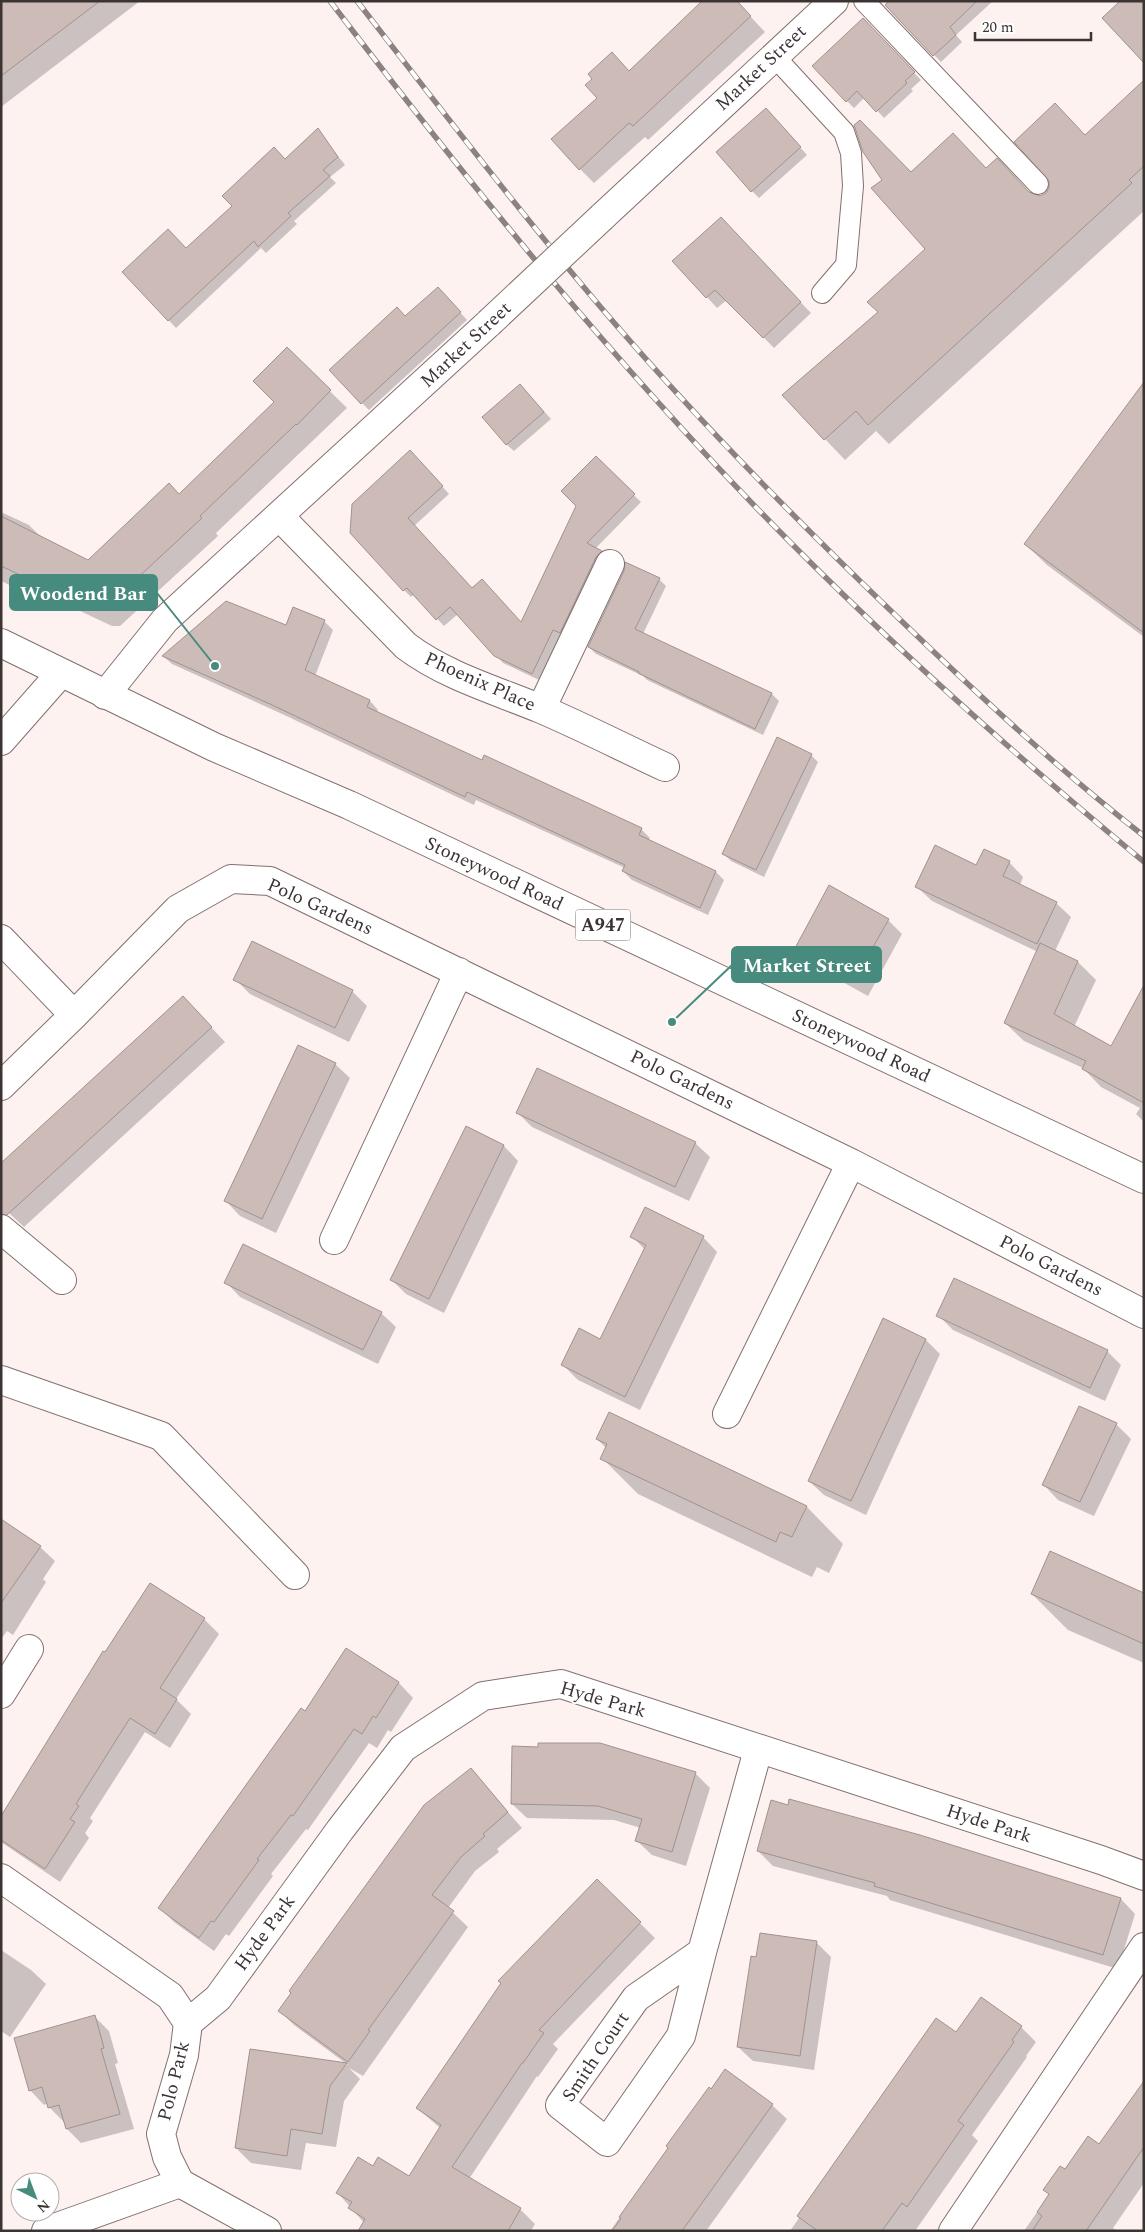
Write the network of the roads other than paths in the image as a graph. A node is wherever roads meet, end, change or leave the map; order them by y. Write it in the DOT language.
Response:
graph roads {
  1 [pos="834,1"];
  2 [pos="864,1"];
  3 [pos="774,56"];
  4 [pos="1038,184"];
  5 [pos="822,293"];
  6 [pos="280,517"];
  7 [pos="610,564"];
  8 [pos="1,643"];
  9 [pos="60,674"];
  10 [pos="105,695"];
  11 [pos="541,709"];
  12 [pos="1,741"];
  13 [pos="665,767"];
  14 [pos="1,939"];
  15 [pos="459,972"];
  16 [pos="74,1014"];
  17 [pos="1,1086"];
  18 [pos="851,1163"];
  19 [pos="1144,1179"];
  20 [pos="1,1229"];
  21 [pos="334,1240"];
  22 [pos="62,1280"];
  23 [pos="1144,1314"];
  24 [pos="1,1380"];
  25 [pos="727,1414"];
  26 [pos="295,1574"];
  27 [pos="30,1649"];
  28 [pos="1,1694"];
  29 [pos="758,1750"];
  30 [pos="1144,1876"];
  31 [pos="1,1878"];
  32 [pos="1144,1947"];
  33 [pos="702,1952"];
  34 [pos="188,2023"];
  35 [pos="180,2183"];
  36 [pos="46,2231"];
  37 [pos="267,2231"];
  38 [pos="952,2231"];
  1 -- 3 [label="street, Market Street"];
  2 -- 4 [label="lane"];
  3 -- 5 [label="lane"];
  3 -- 6 [label="street, Market Street, bridge"];
  6 -- 10 [label="street, Market Street"];
  6 -- 11 [label="street, Phoenix Place"];
  7 -- 11 [label="street"];
  8 -- 9 [label="street, A947"];
  9 -- 10 [label="street, Stoneywood Road / A947"];
  9 -- 12 [label="street"];
  10 -- 19 [label="street, Stoneywood Road / A947"];
  11 -- 13 [label="street, Phoenix Place"];
  14 -- 16 [label="street"];
  15 -- 16 [label="street, Polo Gardens"];
  15 -- 18 [label="street, Polo Gardens"];
  15 -- 21 [label="street"];
  16 -- 17 [label="street, Polo Gardens"];
  18 -- 23 [label="street, Polo Gardens"];
  18 -- 25 [label="street"];
  20 -- 22 [label="street"];
  24 -- 26 [label="street"];
  27 -- 28 [label="street"];
  29 -- 30 [label="street, Hyde Park"];
  29 -- 33 [label="street, Smith Court"];
  29 -- 34 [label="street, Hyde Park"];
  31 -- 34 [label="street, Polo Park"];
  32 -- 38 [label="street"];
  33 -- 33 [label="street, Smith Court"];
  34 -- 35 [label="street, Polo Park"];
  35 -- 36 [label="street"];
  35 -- 37 [label="street"];
}
